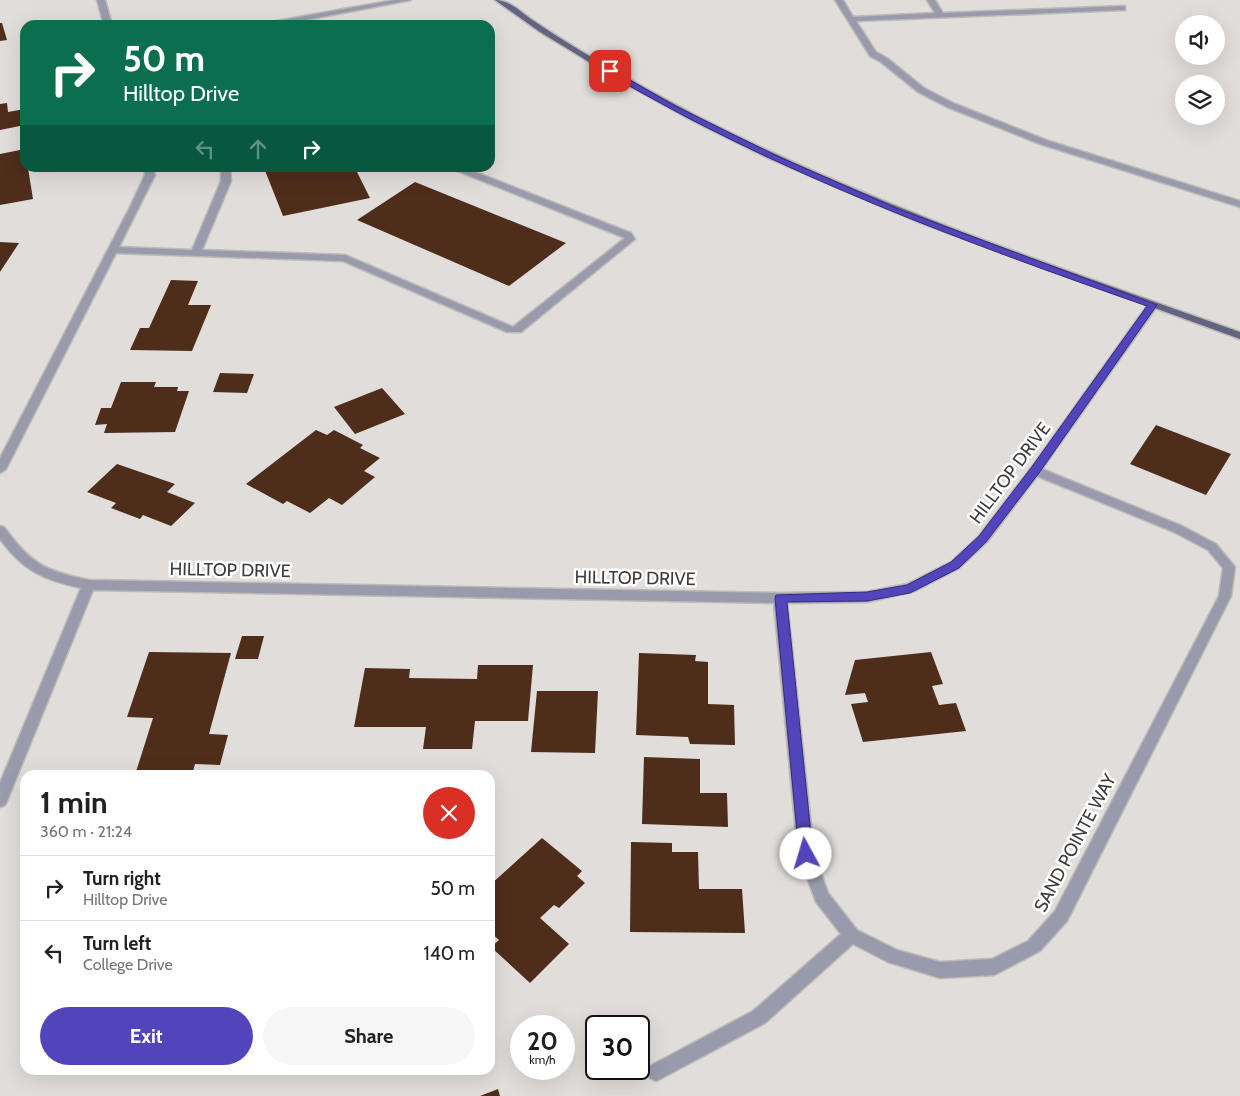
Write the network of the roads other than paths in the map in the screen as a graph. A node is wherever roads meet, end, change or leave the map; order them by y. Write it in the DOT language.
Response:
graph roads {
  1 [pos="101,0"];
  2 [pos="407,0"];
  3 [pos="499,0"];
  4 [pos="839,0"];
  5 [pos="931,0"];
  6 [pos="1122,8"];
  7 [pos="940,15"];
  8 [pos="850,18"];
  9 [pos="107,20"];
  10 [pos="318,20"];
  11 [pos="150,172"];
  12 [pos="226,172"];
  13 [pos="468,172"];
  14 [pos="1240,204"];
  15 [pos="113,250"];
  16 [pos="196,253"];
  17 [pos="1153,305"];
  18 [pos="1240,336"];
  19 [pos="0,469"];
  20 [pos="1035,471"];
  21 [pos="0,530"];
  22 [pos="89,585"];
  23 [pos="780,598"];
  24 [pos="0,801"];
  25 [pos="850,935"];
  26 [pos="656,1072"];
  1 -- 9 [label="street"];
  2 -- 10 [label="street"];
  3 -- 17 [label="main road"];
  4 -- 8 [label="street"];
  5 -- 7 [label="street"];
  6 -- 7 [label="street"];
  7 -- 8 [label="street"];
  8 -- 14 [label="street"];
  11 -- 15 [label="street"];
  12 -- 16 [label="street"];
  13 -- 16 [label="street"];
  15 -- 16 [label="street"];
  15 -- 19 [label="street"];
  17 -- 18 [label="main road"];
  17 -- 20 [label="street, HILLTOP DRIVE"];
  20 -- 23 [label="street, HILLTOP DRIVE"];
  20 -- 25 [label="street, SAND POINTE WAY"];
  21 -- 22 [label="street, HILLTOP DRIVE"];
  22 -- 23 [label="street, HILLTOP DRIVE"];
  22 -- 24 [label="street"];
  23 -- 25 [label="street, SAND POINTE WAY"];
  25 -- 26 [label="street"];
}
